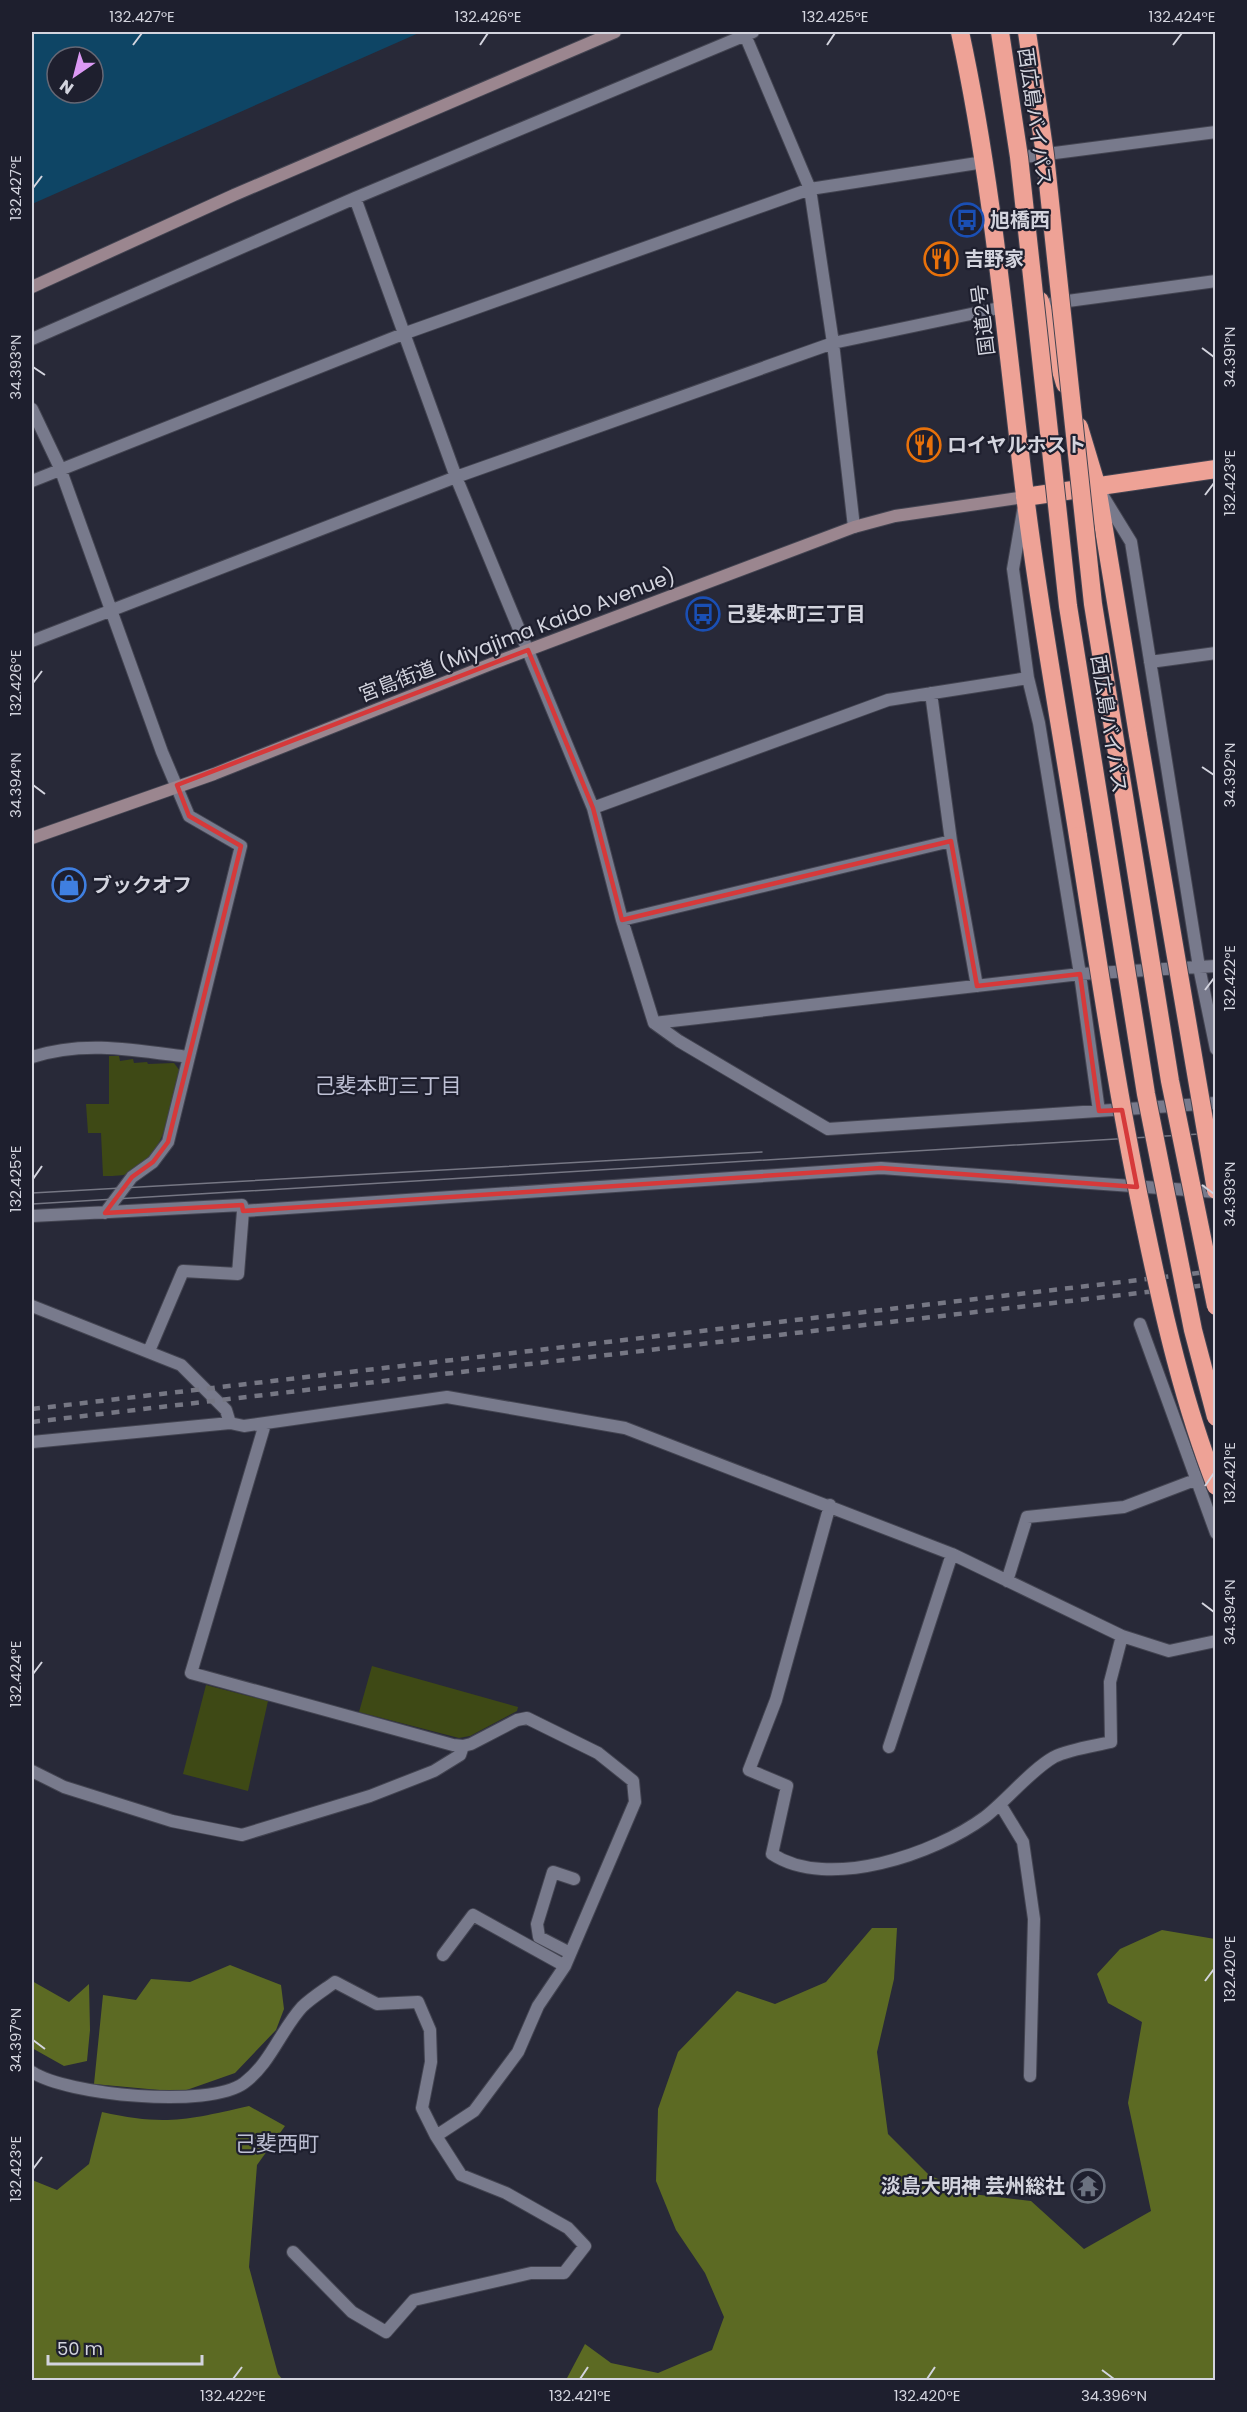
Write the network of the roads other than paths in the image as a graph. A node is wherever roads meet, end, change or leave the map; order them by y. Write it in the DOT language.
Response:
graph roads {
  1 [pos="615,32"];
  2 [pos="960,32"];
  3 [pos="1000,32"];
  4 [pos="1006,32"];
  5 [pos="1027,32"];
  6 [pos="749,33"];
  7 [pos="1215,132"];
  8 [pos="1024,157"];
  9 [pos="984,162"];
  10 [pos="810,189"];
  11 [pos="355,198"];
  12 [pos="1215,281"];
  13 [pos="32,287"];
  14 [pos="1040,304"];
  15 [pos="1004,307"];
  16 [pos="404,334"];
  17 [pos="32,339"];
  18 [pos="833,343"];
  19 [pos="32,409"];
  20 [pos="60,468"];
  21 [pos="1215,469"];
  22 [pos="456,477"];
  23 [pos="32,481"];
  24 [pos="1097,487"];
  25 [pos="1025,497"];
  26 [pos="854,527"];
  27 [pos="112,608"];
  28 [pos="32,641"];
  29 [pos="528,650"];
  30 [pos="1215,653"];
  31 [pos="1150,662"];
  32 [pos="1029,678"];
  33 [pos="931,693"];
  34 [pos="177,785"];
  35 [pos="593,808"];
  36 [pos="32,838"];
  37 [pos="951,841"];
  38 [pos="622,920"];
  39 [pos="1215,966"];
  40 [pos="1199,967"];
  41 [pos="1080,974"];
  42 [pos="977,986"];
  43 [pos="654,1023"];
  44 [pos="1215,1049"];
  45 [pos="32,1057"];
  46 [pos="188,1057"];
  47 [pos="1215,1103"];
  48 [pos="1099,1111"];
  49 [pos="1215,1191"];
  50 [pos="243,1211"];
  51 [pos="105,1213"];
  52 [pos="32,1216"];
  53 [pos="32,1306"];
  54 [pos="1215,1306"];
  55 [pos="1140,1324"];
  56 [pos="149,1351"];
  57 [pos="1215,1417"];
  58 [pos="230,1423"];
  59 [pos="265,1424"];
  60 [pos="32,1442"];
  61 [pos="1215,1472"];
  62 [pos="1195,1478"];
  63 [pos="1215,1486"];
  64 [pos="830,1505"];
  65 [pos="1215,1533"];
  66 [pos="952,1554"];
  67 [pos="1007,1581"];
  68 [pos="1122,1636"];
  69 [pos="1215,1641"];
  70 [pos="463,1746"];
  71 [pos="889,1747"];
  72 [pos="32,1772"];
  73 [pos="1000,1804"];
  74 [pos="574,1879"];
  75 [pos="570,1953"];
  76 [pos="443,1955"];
  77 [pos="565,1966"];
  78 [pos="32,2072"];
  79 [pos="1030,2076"];
  80 [pos="436,2136"];
  81 [pos="293,2252"];
  1 -- 13 [label="street"];
  2 -- 9 [label="highway, 国道2号"];
  3 -- 57 [label="highway, 西広島バイパス, bridge"];
  4 -- 8 [label="highway"];
  5 -- 54 [label="highway, 西広島バイパス, bridge"];
  6 -- 10 [label="street"];
  6 -- 11 [label="street"];
  7 -- 8 [label="street"];
  8 -- 14 [label="highway"];
  9 -- 10 [label="street"];
  9 -- 15 [label="highway, 国道2号"];
  10 -- 16 [label="street"];
  10 -- 18 [label="street"];
  11 -- 16 [label="street"];
  11 -- 17 [label="street"];
  12 -- 14 [label="street"];
  14 -- 24 [label="highway"];
  15 -- 18 [label="street"];
  15 -- 25 [label="highway, 国道2号"];
  16 -- 20 [label="street"];
  16 -- 22 [label="street"];
  18 -- 22 [label="street"];
  18 -- 26 [label="street"];
  19 -- 20 [label="street"];
  20 -- 23 [label="street"];
  20 -- 27 [label="street"];
  21 -- 24 [label="highway"];
  22 -- 27 [label="street"];
  22 -- 29 [label="street"];
  24 -- 25 [label="highway"];
  24 -- 31 [label="street"];
  24 -- 49 [label="highway, bridge"];
  25 -- 26 [label="street, 宮島街道 (Miyajima Kaido Avenue)"];
  25 -- 32 [label="street"];
  25 -- 63 [label="highway, 国道2号, bridge"];
  26 -- 29 [label="street, 宮島街道 (Miyajima Kaido Avenue)"];
  27 -- 28 [label="street"];
  27 -- 34 [label="street"];
  29 -- 34 [label="street, 宮島街道 (Miyajima Kaido Avenue)"];
  29 -- 35 [label="street"];
  30 -- 31 [label="street"];
  31 -- 40 [label="street"];
  32 -- 33 [label="street"];
  32 -- 41 [label="street"];
  33 -- 35 [label="street"];
  33 -- 37 [label="street"];
  34 -- 36 [label="street, 宮島街道 (Miyajima Kaido Avenue)"];
  34 -- 46 [label="street"];
  35 -- 38 [label="street"];
  37 -- 38 [label="street"];
  37 -- 42 [label="street"];
  38 -- 43 [label="street"];
  39 -- 40 [label="street"];
  40 -- 41 [label="street"];
  40 -- 44 [label="street"];
  41 -- 42 [label="street"];
  41 -- 48 [label="street"];
  42 -- 43 [label="street"];
  43 -- 48 [label="street"];
  45 -- 46 [label="street"];
  46 -- 51 [label="street"];
  47 -- 48 [label="street"];
  49 -- 50 [label="street"];
  50 -- 51 [label="street"];
  50 -- 56 [label="street"];
  51 -- 52 [label="street"];
  53 -- 56 [label="street"];
  55 -- 62 [label="street"];
  56 -- 58 [label="street"];
  58 -- 59 [label="street"];
  58 -- 60 [label="street"];
  59 -- 64 [label="street"];
  59 -- 70 [label="street"];
  61 -- 62 [label="street"];
  62 -- 65 [label="street"];
  62 -- 67 [label="street"];
  64 -- 66 [label="street"];
  64 -- 73 [label="street"];
  66 -- 67 [label="street"];
  66 -- 71 [label="street"];
  67 -- 68 [label="street"];
  68 -- 69 [label="street"];
  68 -- 73 [label="street"];
  70 -- 72 [label="street"];
  70 -- 75 [label="street"];
  73 -- 79 [label="street"];
  74 -- 75 [label="street"];
  75 -- 77 [label="street"];
  76 -- 77 [label="street"];
  77 -- 80 [label="street"];
  78 -- 80 [label="street"];
  80 -- 81 [label="street"];
}
